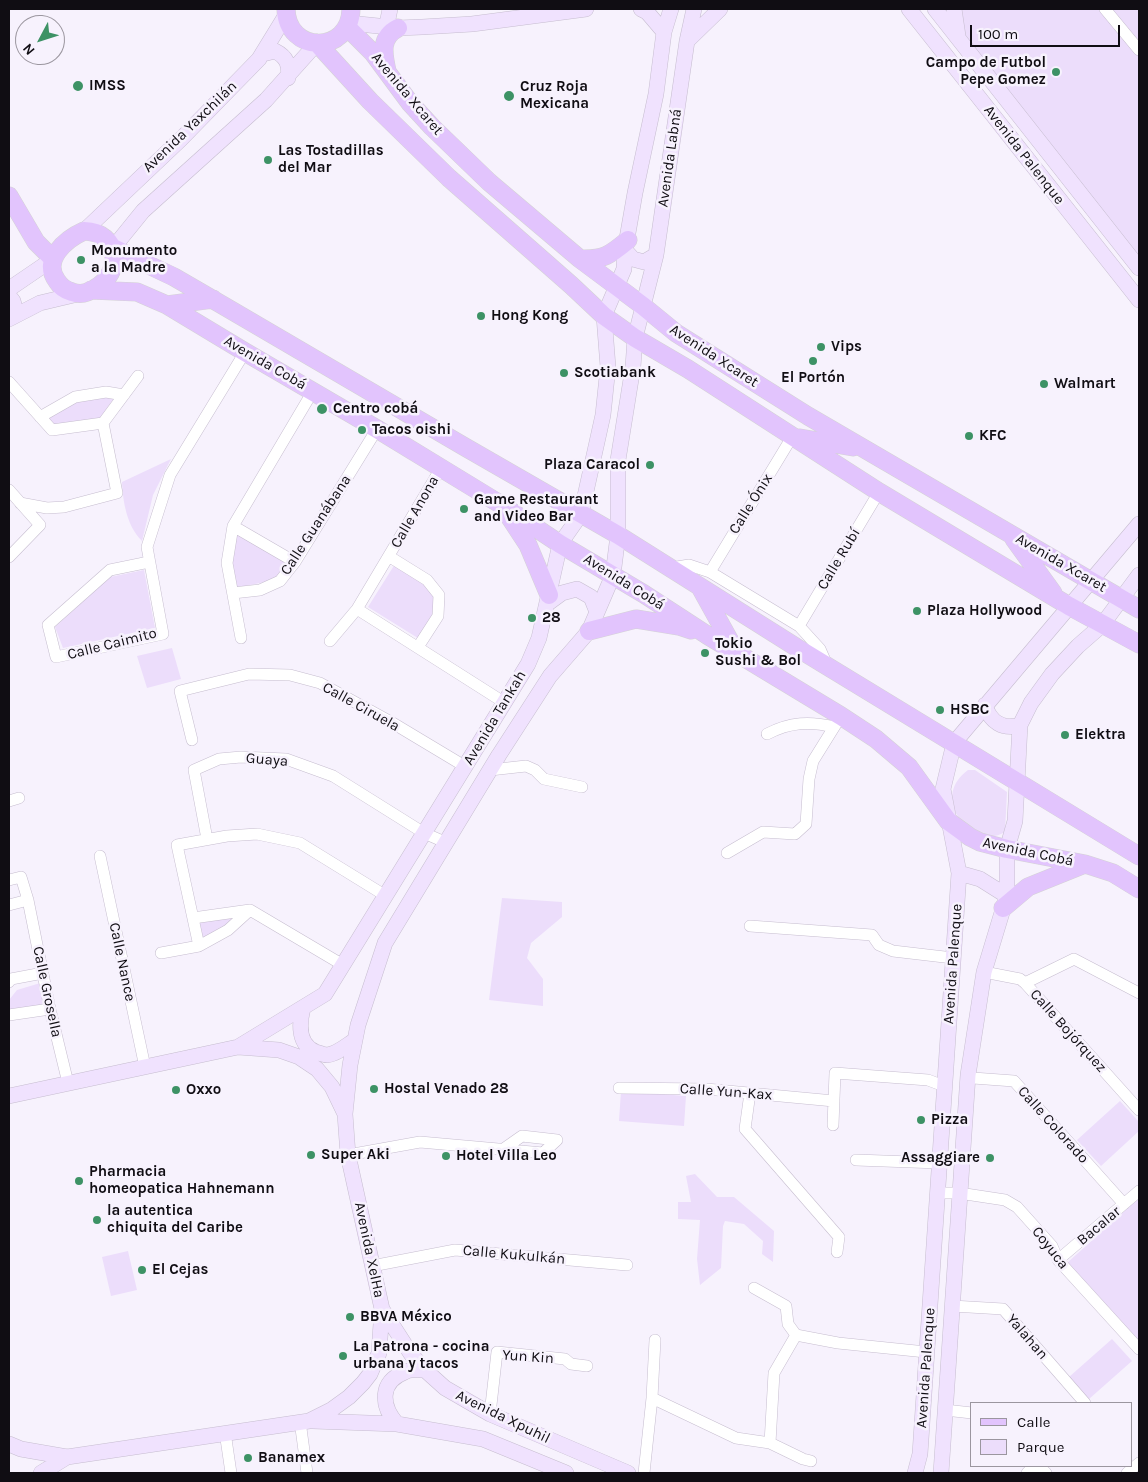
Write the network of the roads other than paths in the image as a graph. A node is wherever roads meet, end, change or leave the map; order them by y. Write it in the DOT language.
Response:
graph roads {
  1 [pos="390,9"];
  2 [pos="586,9"];
  3 [pos="641,9"];
  4 [pos="671,9"];
  5 [pos="694,9"];
  6 [pos="720,9"];
  7 [pos="901,9"];
  8 [pos="1105,9"];
  9 [pos="286,12"];
  10 [pos="944,12"];
  11 [pos="518,13"];
  12 [pos="912,13"];
  13 [pos="476,16"];
  14 [pos="349,20"];
  15 [pos="394,27"];
  16 [pos="925,30"];
  17 [pos="663,39"];
  18 [pos="317,43"];
  19 [pos="686,45"];
  20 [pos="1139,50"];
  21 [pos="263,54"];
  22 [pos="387,71"];
  23 [pos="288,78"];
  24 [pos="489,182"];
  25 [pos="9,196"];
  26 [pos="84,231"];
  27 [pos="627,245"];
  28 [pos="113,248"];
  29 [pos="1126,251"];
  30 [pos="535,253"];
  31 [pos="656,255"];
  32 [pos="53,259"];
  33 [pos="580,259"];
  34 [pos="1111,264"];
  35 [pos="1139,268"];
  36 [pos="617,288"];
  37 [pos="9,289"];
  38 [pos="84,292"];
  39 [pos="9,296"];
  40 [pos="213,300"];
  41 [pos="1139,300"];
  42 [pos="167,305"];
  43 [pos="643,306"];
  44 [pos="604,316"];
  45 [pos="10,319"];
  46 [pos="635,338"];
  47 [pos="244,352"];
  48 [pos="608,367"];
  49 [pos="688,369"];
  50 [pos="740,374"];
  51 [pos="138,376"];
  52 [pos="632,376"];
  53 [pos="9,382"];
  54 [pos="313,391"];
  55 [pos="370,392"];
  56 [pos="124,395"];
  57 [pos="40,417"];
  58 [pos="103,423"];
  59 [pos="377,429"];
  60 [pos="792,437"];
  61 [pos="866,450"];
  62 [pos="441,468"];
  63 [pos="9,490"];
  64 [pos="880,492"];
  65 [pos="20,503"];
  66 [pos="500,504"];
  67 [pos="581,514"];
  68 [pos="1139,524"];
  69 [pos="234,526"];
  70 [pos="1010,533"];
  71 [pos="618,534"];
  72 [pos="560,544"];
  73 [pos="390,556"];
  74 [pos="9,557"];
  75 [pos="149,562"];
  76 [pos="295,562"];
  77 [pos="1139,575"];
  78 [pos="613,576"];
  79 [pos="704,578"];
  80 [pos="1090,580"];
  81 [pos="233,593"];
  82 [pos="548,599"];
  83 [pos="1123,599"];
  84 [pos="1063,603"];
  85 [pos="357,609"];
  86 [pos="1139,609"];
  87 [pos="597,612"];
  88 [pos="1102,625"];
  89 [pos="799,626"];
  90 [pos="589,631"];
  91 [pos="707,635"];
  92 [pos="241,638"];
  93 [pos="330,641"];
  94 [pos="1139,644"];
  95 [pos="418,648"];
  96 [pos="737,652"];
  97 [pos="827,665"];
  98 [pos="505,703"];
  99 [pos="985,705"];
  100 [pos="838,722"];
  101 [pos="1020,725"];
  102 [pos="767,734"];
  103 [pos="192,740"];
  104 [pos="954,743"];
  105 [pos="466,767"];
  106 [pos="490,770"];
  107 [pos="1016,781"];
  108 [pos="582,787"];
  109 [pos="948,821"];
  110 [pos="424,833"];
  111 [pos="207,839"];
  112 [pos="447,843"];
  113 [pos="1007,849"];
  114 [pos="727,853"];
  115 [pos="100,856"];
  116 [pos="1139,856"];
  117 [pos="1085,864"];
  118 [pos="959,873"];
  119 [pos="9,880"];
  120 [pos="1139,890"];
  121 [pos="386,896"];
  122 [pos="28,900"];
  123 [pos="1005,902"];
  124 [pos="9,905"];
  125 [pos="250,910"];
  126 [pos="194,918"];
  127 [pos="750,926"];
  128 [pos="199,946"];
  129 [pos="161,953"];
  130 [pos="953,958"];
  131 [pos="343,965"];
  132 [pos="984,972"];
  133 [pos="43,973"];
  134 [pos="9,982"];
  135 [pos="1025,983"];
  136 [pos="1139,993"];
  137 [pos="303,1008"];
  138 [pos="50,1009"];
  139 [pos="9,1015"];
  140 [pos="355,1040"];
  141 [pos="238,1046"];
  142 [pos="145,1067"];
  143 [pos="968,1075"];
  144 [pos="68,1084"];
  145 [pos="944,1086"];
  146 [pos="619,1088"];
  147 [pos="750,1093"];
  148 [pos="9,1096"];
  149 [pos="834,1102"];
  150 [pos="1139,1110"];
  151 [pos="345,1114"];
  152 [pos="833,1125"];
  153 [pos="502,1150"];
  154 [pos="348,1155"];
  155 [pos="856,1160"];
  156 [pos="938,1163"];
  157 [pos="1139,1191"];
  158 [pos="937,1193"];
  159 [pos="959,1193"];
  160 [pos="1124,1204"];
  161 [pos="837,1252"];
  162 [pos="1058,1260"];
  163 [pos="626,1265"];
  164 [pos="372,1266"];
  165 [pos="754,1288"];
  166 [pos="952,1306"];
  167 [pos="382,1309"];
  168 [pos="796,1335"];
  169 [pos="654,1340"];
  170 [pos="1139,1349"];
  171 [pos="926,1352"];
  172 [pos="587,1366"];
  173 [pos="425,1370"];
  174 [pos="652,1398"];
  175 [pos="1083,1402"];
  176 [pos="945,1410"];
  177 [pos="970,1413"];
  178 [pos="490,1414"];
  179 [pos="304,1421"];
  180 [pos="397,1424"];
  181 [pos="225,1432"];
  182 [pos="9,1444"];
  183 [pos="770,1444"];
  184 [pos="67,1457"];
  185 [pos="811,1461"];
  186 [pos="549,1470"];
  187 [pos="41,1473"];
  188 [pos="231,1473"];
  189 [pos="307,1473"];
  190 [pos="566,1473"];
  191 [pos="628,1473"];
  192 [pos="644,1473"];
  193 [pos="915,1473"];
  194 [pos="940,1473"];
  1 -- 15 [label="street"];
  2 -- 11 [label="street"];
  3 -- 17 [label="street"];
  4 -- 17 [label="street, Avenida Labná"];
  5 -- 19 [label="street, Avenida Labná"];
  6 -- 19 [label="street"];
  7 -- 12 [label="street"];
  8 -- 20 [label="street"];
  9 -- 18 [label="main road"];
  9 -- 21 [label="street, Avenida Yaxchilán"];
  10 -- 16 [label="street"];
  10 -- 29 [label="street, Avenida Palenque"];
  11 -- 13 [label="street"];
  12 -- 16 [label="street, Avenida Palenque"];
  13 -- 15 [label="street"];
  14 -- 15 [label="street"];
  14 -- 18 [label="main road"];
  14 -- 22 [label="main road, Avenida Xcaret"];
  15 -- 22 [label="main road"];
  16 -- 34 [label="street, Avenida Palenque"];
  17 -- 19 [label="street"];
  17 -- 27 [label="street, Avenida Labná"];
  18 -- 23 [label="street, Avenida Yaxchilán"];
  18 -- 30 [label="main road, Avenida Xcaret"];
  19 -- 31 [label="street, Avenida Labná"];
  21 -- 23 [label="street"];
  21 -- 26 [label="street, Avenida Yaxchilán"];
  22 -- 24 [label="main road, Avenida Xcaret"];
  23 -- 28 [label="street, Avenida Yaxchilán"];
  24 -- 30 [label="main road"];
  24 -- 33 [label="main road, Avenida Xcaret"];
  25 -- 32 [label="main road"];
  26 -- 28 [label="main road"];
  26 -- 32 [label="main road"];
  27 -- 31 [label="street"];
  27 -- 33 [label="main road"];
  27 -- 36 [label="street, Avenida Labná"];
  28 -- 38 [label="main road"];
  28 -- 40 [label="main road, Avenida Cobá"];
  29 -- 34 [label="street"];
  29 -- 35 [label="street, Avenida Palenque"];
  30 -- 44 [label="main road, Avenida Xcaret"];
  31 -- 43 [label="street, Avenida Labná"];
  32 -- 37 [label="street"];
  32 -- 38 [label="main road"];
  33 -- 36 [label="main road, Avenida Xcaret"];
  34 -- 41 [label="street, Avenida Palenque"];
  36 -- 43 [label="main road, Avenida Xcaret"];
  36 -- 44 [label="street, Avenida Labná"];
  38 -- 42 [label="main road, Avenida Cobá"];
  38 -- 45 [label="street"];
  39 -- 45 [label="street"];
  40 -- 42 [label="main road"];
  40 -- 55 [label="main road, Avenida Cobá"];
  42 -- 47 [label="main road, Avenida Cobá"];
  43 -- 46 [label="street, Avenida Labná"];
  43 -- 50 [label="main road, Avenida Xcaret"];
  44 -- 46 [label="main road, Avenida Xcaret"];
  44 -- 48 [label="street, Avenida Tankah"];
  46 -- 49 [label="main road, Avenida Xcaret"];
  46 -- 52 [label="street, Avenida Tankah"];
  47 -- 54 [label="main road, Avenida Cobá"];
  47 -- 75 [label="street, Calle Caimito"];
  48 -- 52 [label="street"];
  48 -- 67 [label="street, Avenida Tankah"];
  49 -- 50 [label="main road"];
  49 -- 60 [label="main road, Avenida Xcaret"];
  50 -- 61 [label="main road, Avenida Xcaret"];
  51 -- 56 [label="street"];
  52 -- 71 [label="street, Avenida Tankah"];
  53 -- 57 [label="street"];
  54 -- 59 [label="main road, Avenida Cobá"];
  54 -- 69 [label="street"];
  55 -- 59 [label="main road"];
  55 -- 67 [label="main road, Avenida Cobá"];
  56 -- 57 [label="street"];
  56 -- 58 [label="street"];
  57 -- 58 [label="street"];
  58 -- 65 [label="street"];
  59 -- 62 [label="main road, Avenida Cobá"];
  59 -- 76 [label="street, Calle Guanábana"];
  60 -- 61 [label="main road"];
  60 -- 64 [label="main road, Avenida Xcaret"];
  60 -- 79 [label="street, Calle Ónix"];
  61 -- 70 [label="main road, Avenida Xcaret"];
  62 -- 66 [label="main road, Avenida Cobá"];
  62 -- 73 [label="street, Calle Anona"];
  63 -- 65 [label="street"];
  64 -- 84 [label="main road, Avenida Xcaret"];
  64 -- 89 [label="street, Calle Rubí"];
  65 -- 74 [label="street"];
  66 -- 72 [label="main road, Avenida Cobá"];
  66 -- 82 [label="main road"];
  67 -- 71 [label="main road, Avenida Cobá"];
  67 -- 72 [label="street, Avenida Tankah"];
  68 -- 80 [label="street, Avenida Palenque"];
  69 -- 76 [label="street"];
  69 -- 81 [label="street"];
  70 -- 80 [label="main road, Avenida Xcaret"];
  70 -- 84 [label="main road"];
  71 -- 78 [label="street, Avenida Tankah"];
  71 -- 79 [label="main road, Avenida Cobá"];
  72 -- 78 [label="main road, Avenida Cobá"];
  72 -- 82 [label="street, Avenida Tankah"];
  73 -- 85 [label="street, Calle Anona"];
  73 -- 95 [label="street, Calle Anona"];
  75 -- 75 [label="street, Calle Caimito"];
  76 -- 81 [label="street, Calle Guanábana"];
  77 -- 83 [label="street, Avenida Palenque"];
  78 -- 87 [label="street, Avenida Tankah"];
  78 -- 91 [label="main road, Avenida Cobá"];
  79 -- 89 [label="street"];
  79 -- 96 [label="main road"];
  79 -- 97 [label="main road, Avenida Cobá"];
  80 -- 83 [label="main road, Avenida Xcaret"];
  80 -- 84 [label="street, Avenida Palenque"];
  81 -- 92 [label="street"];
  82 -- 87 [label="street"];
  82 -- 98 [label="street, Avenida Tankah"];
  83 -- 86 [label="main road, Avenida Xcaret"];
  83 -- 88 [label="street, Avenida Palenque"];
  84 -- 88 [label="main road, Avenida Xcaret"];
  84 -- 99 [label="street, Avenida Palenque"];
  85 -- 93 [label="street, Calle Anona"];
  85 -- 95 [label="street"];
  87 -- 90 [label="street, Avenida Tankah"];
  88 -- 94 [label="main road, Avenida Xcaret"];
  88 -- 101 [label="street, Avenida Palenque"];
  89 -- 97 [label="street"];
  90 -- 91 [label="main road"];
  90 -- 106 [label="street, Avenida Tankah"];
  91 -- 96 [label="main road, Avenida Cobá"];
  95 -- 98 [label="street"];
  96 -- 100 [label="main road, Avenida Cobá"];
  97 -- 104 [label="main road, Avenida Cobá"];
  98 -- 105 [label="street, Avenida Tankah"];
  99 -- 101 [label="street"];
  99 -- 104 [label="street, Avenida Palenque"];
  100 -- 102 [label="street"];
  100 -- 109 [label="main road, Avenida Cobá"];
  100 -- 114 [label="street"];
  101 -- 107 [label="street, Avenida Palenque"];
  103 -- 105 [label="street, Calle Ciruela"];
  104 -- 107 [label="main road, Avenida Cobá"];
  104 -- 109 [label="street, Avenida Palenque"];
  105 -- 110 [label="street, Avenida Tankah"];
  106 -- 108 [label="street"];
  106 -- 112 [label="street, Avenida Tankah"];
  107 -- 113 [label="street, Avenida Palenque"];
  107 -- 116 [label="main road, Avenida Cobá"];
  109 -- 113 [label="main road, Avenida Cobá"];
  109 -- 118 [label="street, Avenida Palenque"];
  110 -- 111 [label="street, Guaya"];
  110 -- 112 [label="street"];
  110 -- 121 [label="street, Avenida Tankah"];
  111 -- 121 [label="street"];
  111 -- 126 [label="street"];
  112 -- 140 [label="street, Avenida Tankah"];
  113 -- 117 [label="main road, Avenida Cobá"];
  113 -- 123 [label="street, Avenida Palenque"];
  115 -- 142 [label="street, Calle Nance"];
  117 -- 120 [label="main road, Avenida Cobá"];
  117 -- 123 [label="main road"];
  118 -- 123 [label="street"];
  118 -- 130 [label="street, Avenida Palenque"];
  119 -- 122 [label="street, Calle Grosella"];
  121 -- 131 [label="street, Avenida Tankah"];
  122 -- 124 [label="street"];
  122 -- 133 [label="street, Calle Grosella"];
  123 -- 132 [label="street, Avenida Palenque"];
  125 -- 126 [label="street"];
  125 -- 128 [label="street"];
  125 -- 131 [label="street"];
  126 -- 128 [label="street"];
  127 -- 130 [label="street"];
  128 -- 129 [label="street"];
  130 -- 145 [label="street, Avenida Palenque"];
  131 -- 137 [label="street, Avenida Tankah"];
  132 -- 135 [label="street, Calle Bojórquez"];
  132 -- 143 [label="street, Avenida Palenque"];
  133 -- 134 [label="street"];
  133 -- 138 [label="street, Calle Grosella"];
  135 -- 136 [label="street"];
  135 -- 150 [label="street, Calle Bojórquez"];
  137 -- 140 [label="street"];
  137 -- 141 [label="street, Avenida Tankah"];
  138 -- 139 [label="street"];
  138 -- 144 [label="street, Calle Grosella"];
  140 -- 151 [label="street, Avenida Tankah"];
  141 -- 142 [label="street, Avenida XelHa"];
  141 -- 151 [label="street, Avenida XelHa"];
  142 -- 144 [label="street, Avenida XelHa"];
  143 -- 159 [label="street, Avenida Palenque"];
  143 -- 160 [label="street, Calle Colorado"];
  144 -- 148 [label="street, Avenida XelHa"];
  145 -- 149 [label="street"];
  145 -- 156 [label="street, Avenida Palenque"];
  146 -- 147 [label="street, Calle Yun-Kax"];
  147 -- 149 [label="street, Calle Yun-Kax"];
  147 -- 161 [label="street"];
  149 -- 152 [label="street"];
  151 -- 154 [label="street, Avenida XelHa"];
  153 -- 154 [label="street"];
  154 -- 164 [label="street, Avenida XelHa"];
  155 -- 156 [label="street"];
  156 -- 158 [label="street, Avenida Palenque"];
  157 -- 160 [label="street, Bacalar"];
  158 -- 159 [label="street, Coyuca"];
  158 -- 171 [label="street, Avenida Palenque"];
  159 -- 162 [label="street, Coyuca"];
  159 -- 166 [label="street, Avenida Palenque"];
  160 -- 162 [label="street, Bacalar"];
  162 -- 170 [label="street, Coyuca"];
  163 -- 164 [label="street, Calle Kukulkán"];
  164 -- 167 [label="street, Avenida XelHa"];
  165 -- 168 [label="street"];
  166 -- 175 [label="street, Yalahan"];
  166 -- 176 [label="street, Avenida Palenque"];
  167 -- 173 [label="street, Avenida Xpuhil"];
  167 -- 179 [label="street, Avenida XelHa"];
  168 -- 171 [label="street"];
  168 -- 183 [label="street"];
  169 -- 174 [label="street"];
  171 -- 193 [label="street, Avenida Palenque"];
  172 -- 178 [label="street, Yun Kin"];
  173 -- 178 [label="street, Avenida Xpuhil"];
  173 -- 180 [label="street"];
  174 -- 183 [label="street"];
  174 -- 192 [label="street"];
  176 -- 177 [label="street"];
  176 -- 194 [label="street, Avenida Palenque"];
  178 -- 191 [label="street, Avenida Xpuhil"];
  179 -- 180 [label="street, Avenida Xpuhil"];
  179 -- 181 [label="street, Avenida XelHa"];
  179 -- 189 [label="street"];
  180 -- 186 [label="street, Avenida Xpuhil"];
  181 -- 184 [label="street, Avenida XelHa"];
  181 -- 188 [label="street"];
  182 -- 184 [label="street, Avenida XelHa"];
  183 -- 185 [label="street"];
  184 -- 187 [label="street"];
  186 -- 190 [label="street, Avenida Xpuhil"];
}
